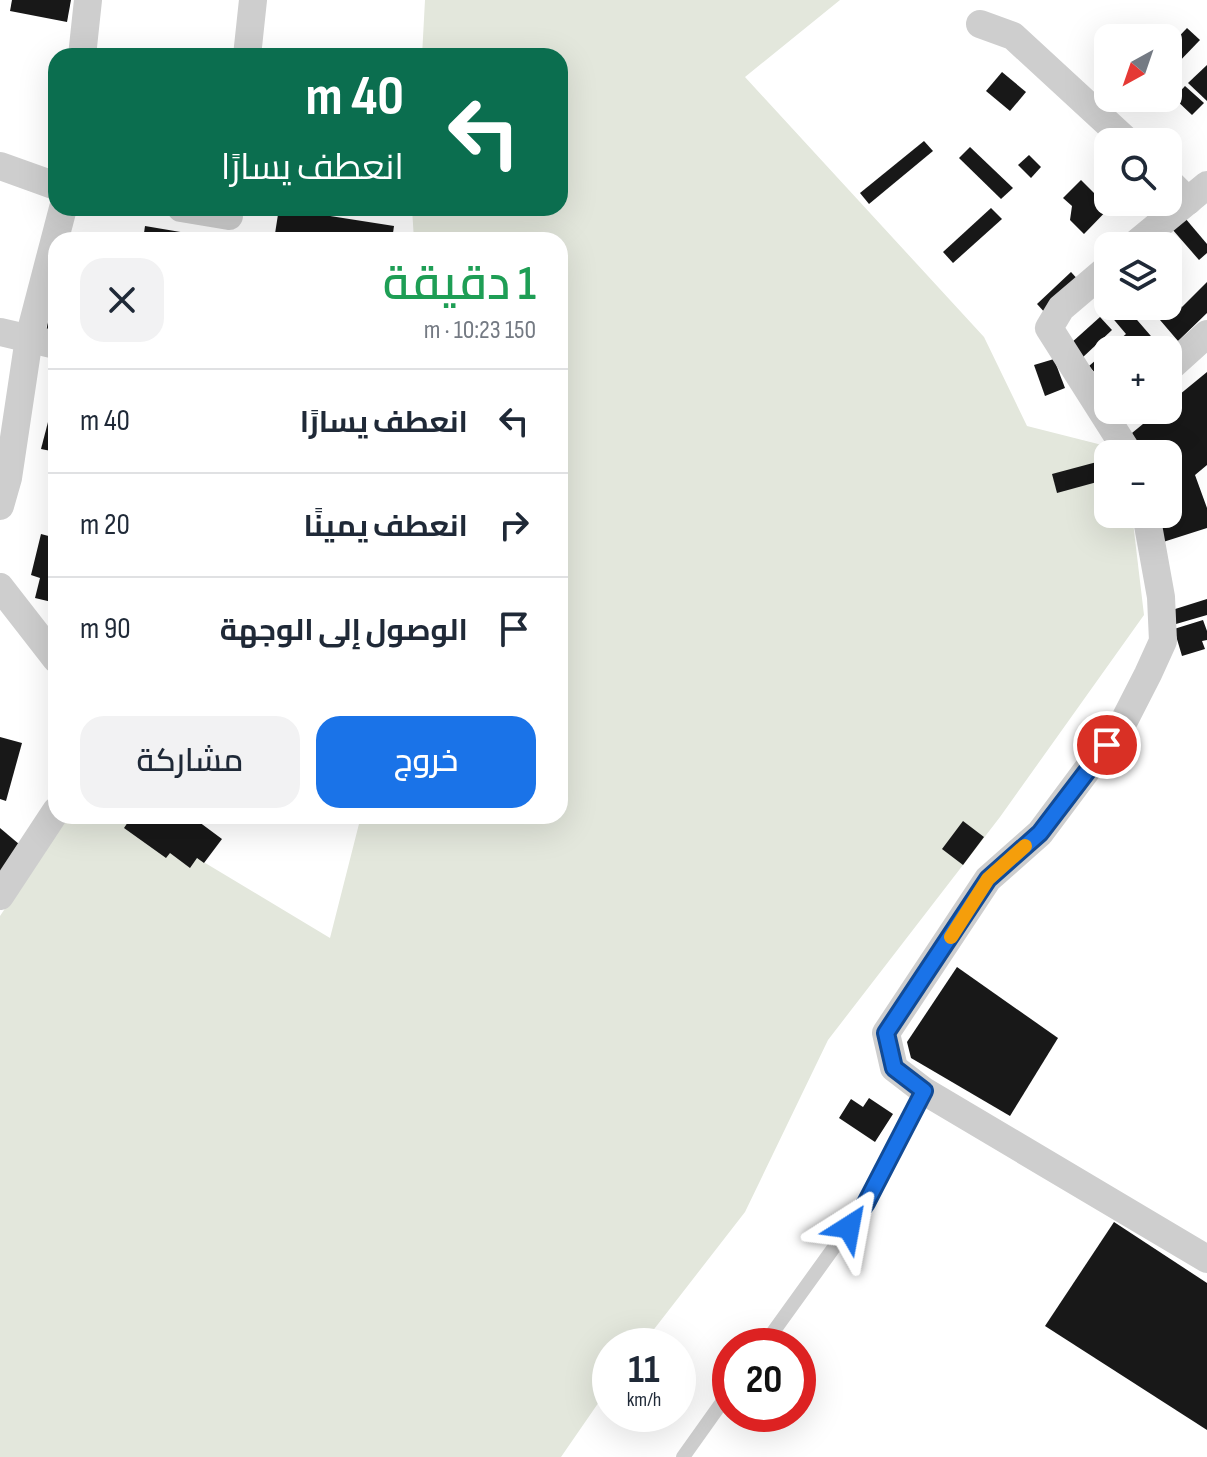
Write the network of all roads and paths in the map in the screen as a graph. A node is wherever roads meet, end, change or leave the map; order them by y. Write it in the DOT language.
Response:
graph roads {
  1 [pos="88,0"];
  2 [pos="253,0"];
  3 [pos="980,24"];
  4 [pos="83,48"];
  5 [pos="248,48"];
  6 [pos="1113,128"];
  7 [pos="0,166"];
  8 [pos="48,183"];
  9 [pos="1198,193"];
  10 [pos="1150,232"];
  11 [pos="48,265"];
  12 [pos="1094,280"];
  13 [pos="0,332"];
  14 [pos="1207,334"];
  15 [pos="29,338"];
  16 [pos="48,343"];
  17 [pos="1182,356"];
  18 [pos="1094,385"];
  19 [pos="0,506"];
  20 [pos="1149,528"];
  21 [pos="0,587"];
  22 [pos="48,649"];
  23 [pos="48,823"];
  24 [pos="0,896"];
  25 [pos="924,1091"];
  26 [pos="1207,1259"];
  27 [pos="776,1328"];
  28 [pos="712,1416"];
  29 [pos="683,1457"];
  1 -- 4 [label="street"];
  2 -- 5 [label="street"];
  3 -- 6 [label="street"];
  7 -- 8 [label="street"];
  9 -- 10 [label="street"];
  11 -- 15 [label="street"];
  12 -- 18 [label="street"];
  13 -- 15 [label="street"];
  14 -- 17 [label="street"];
  15 -- 16 [label="street"];
  15 -- 19 [label="street"];
  20 -- 25 [label="street"];
  21 -- 22 [label="street"];
  23 -- 24 [label="street"];
  25 -- 26 [label="street"];
  25 -- 27 [label="lane"];
  28 -- 29 [label="lane"];
}
